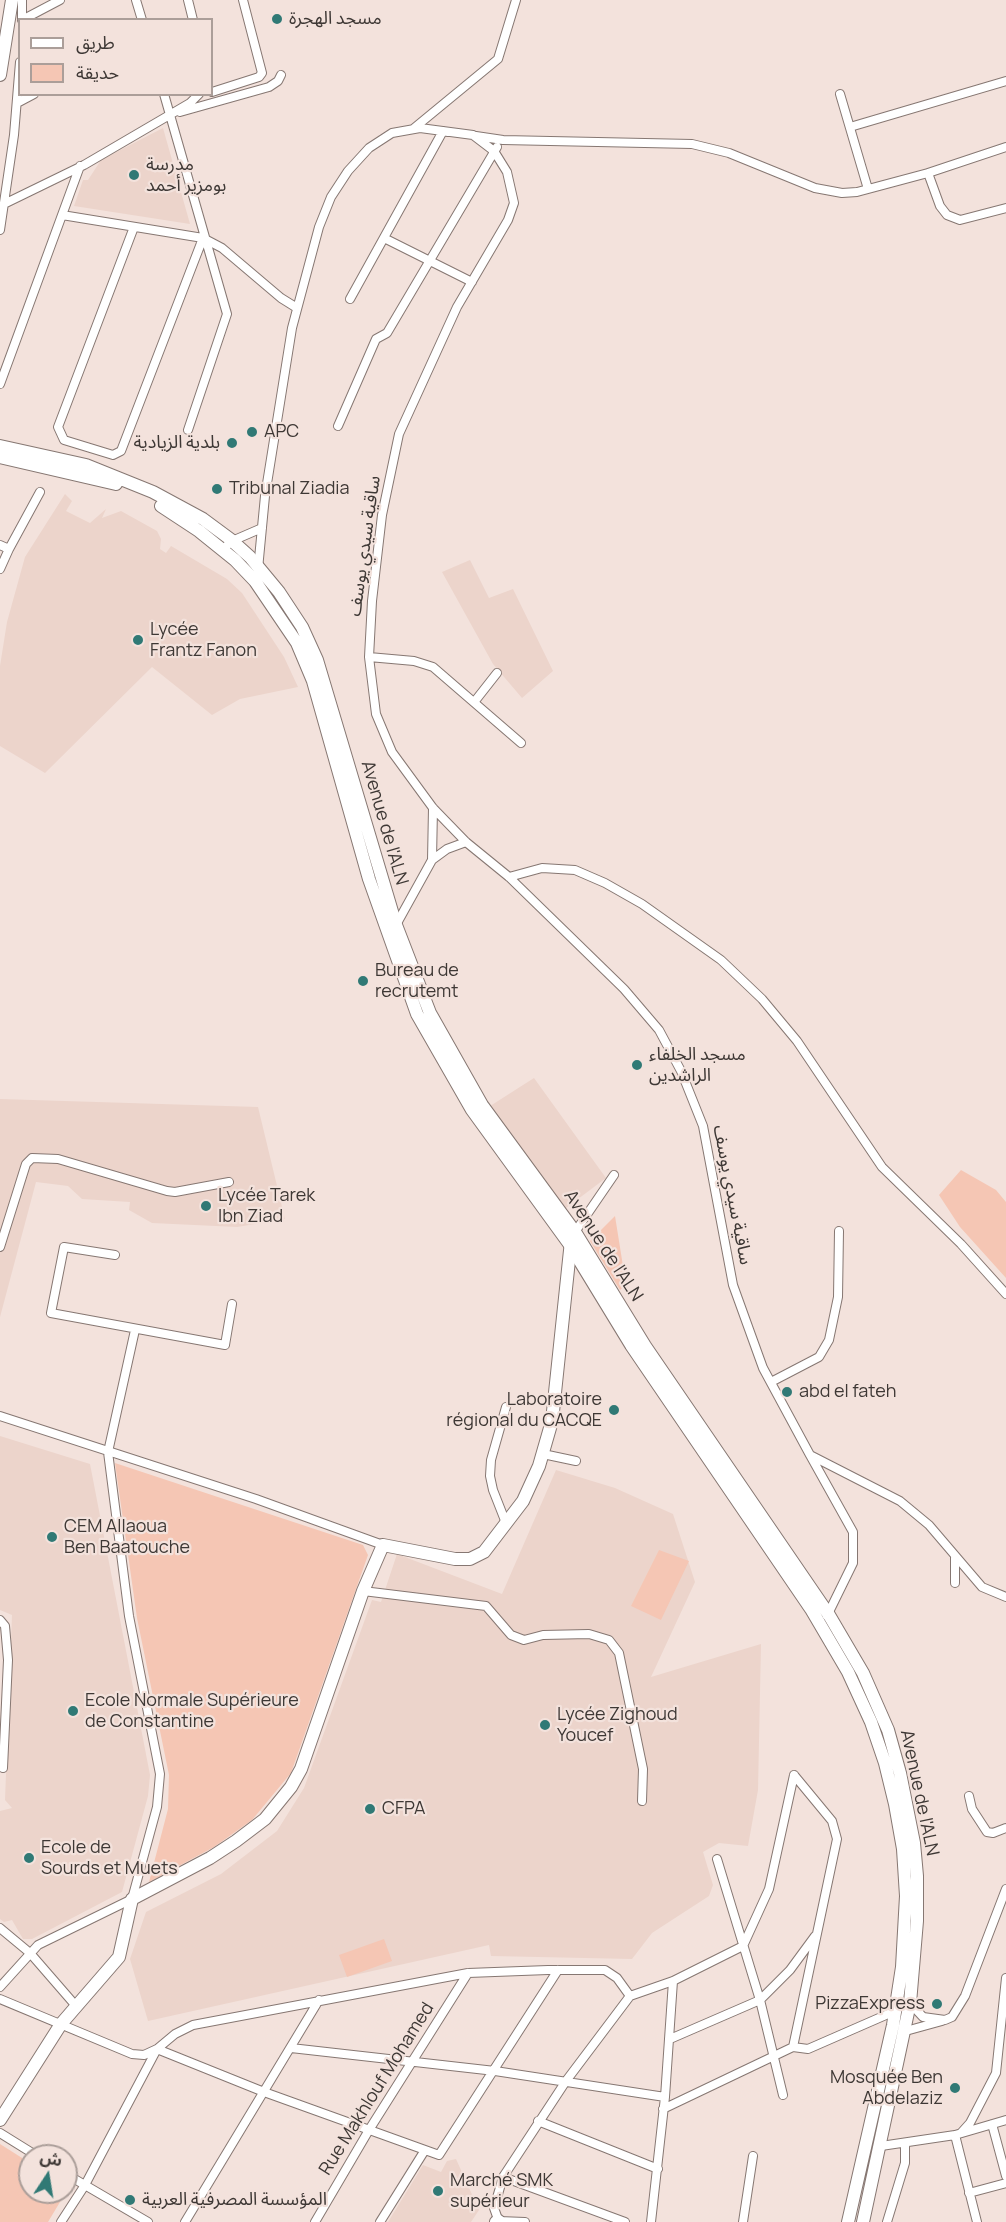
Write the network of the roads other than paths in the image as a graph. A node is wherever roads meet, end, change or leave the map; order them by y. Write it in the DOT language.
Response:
graph roads {
  1 [pos="12,0"];
  2 [pos="22,0"];
  3 [pos="60,0"];
  4 [pos="136,0"];
  5 [pos="188,0"];
  6 [pos="243,0"];
  7 [pos="516,0"];
  8 [pos="22,18"];
  9 [pos="26,18"];
  10 [pos="141,18"];
  11 [pos="192,18"];
  12 [pos="0,75"];
  13 [pos="281,75"];
  14 [pos="1006,81"];
  15 [pos="18,89"];
  16 [pos="213,92"];
  17 [pos="840,94"];
  18 [pos="30,96"];
  19 [pos="165,96"];
  20 [pos="198,96"];
  21 [pos="17,103"];
  22 [pos="170,115"];
  23 [pos="850,127"];
  24 [pos="413,129"];
  25 [pos="443,131"];
  26 [pos="503,140"];
  27 [pos="1006,147"];
  28 [pos="494,151"];
  29 [pos="80,166"];
  30 [pos="928,173"];
  31 [pos="868,189"];
  32 [pos="6,203"];
  33 [pos="1006,208"];
  34 [pos="62,215"];
  35 [pos="134,227"];
  36 [pos="0,230"];
  37 [pos="203,238"];
  38 [pos="384,238"];
  39 [pos="430,260"];
  40 [pos="472,282"];
  41 [pos="350,299"];
  42 [pos="297,308"];
  43 [pos="0,384"];
  44 [pos="338,426"];
  45 [pos="188,430"];
  46 [pos="0,446"];
  47 [pos="89,448"];
  48 [pos="0,457"];
  49 [pos="86,465"];
  50 [pos="40,492"];
  51 [pos="262,528"];
  52 [pos="0,545"];
  53 [pos="227,545"];
  54 [pos="9,549"];
  55 [pos="0,569"];
  56 [pos="255,572"];
  57 [pos="369,657"];
  58 [pos="497,673"];
  59 [pos="475,701"];
  60 [pos="521,743"];
  61 [pos="433,808"];
  62 [pos="466,843"];
  63 [pos="432,860"];
  64 [pos="509,877"];
  65 [pos="391,927"];
  66 [pos="614,1175"];
  67 [pos="229,1182"];
  68 [pos="839,1231"];
  69 [pos="575,1232"];
  70 [pos="570,1245"];
  71 [pos="0,1247"];
  72 [pos="115,1255"];
  73 [pos="1006,1294"];
  74 [pos="232,1304"];
  75 [pos="135,1330"];
  76 [pos="771,1382"];
  77 [pos="506,1407"];
  78 [pos="0,1416"];
  79 [pos="108,1452"];
  80 [pos="543,1454"];
  81 [pos="810,1455"];
  82 [pos="576,1461"];
  83 [pos="506,1523"];
  84 [pos="383,1545"];
  85 [pos="955,1558"];
  86 [pos="955,1583"];
  87 [pos="363,1591"];
  88 [pos="1006,1597"];
  89 [pos="829,1615"];
  90 [pos="0,1620"];
  91 [pos="819,1623"];
  92 [pos="2,1700"];
  93 [pos="3,1768"];
  94 [pos="969,1796"];
  95 [pos="642,1801"];
  96 [pos="1006,1828"];
  97 [pos="717,1859"];
  98 [pos="1006,1889"];
  99 [pos="132,1899"];
  100 [pos="0,1928"];
  101 [pos="818,1933"];
  102 [pos="743,1946"];
  103 [pos="30,1953"];
  104 [pos="558,1970"];
  105 [pos="468,1973"];
  106 [pos="1006,1978"];
  107 [pos="673,1981"];
  108 [pos="0,1987"];
  109 [pos="630,1996"];
  110 [pos="0,1999"];
  111 [pos="320,2000"];
  112 [pos="760,2000"];
  113 [pos="910,2003"];
  114 [pos="76,2007"];
  115 [pos="895,2011"];
  116 [pos="945,2020"];
  117 [pos="1004,2022"];
  118 [pos="61,2024"];
  119 [pos="904,2031"];
  120 [pos="890,2038"];
  121 [pos="670,2039"];
  122 [pos="793,2047"];
  123 [pos="291,2048"];
  124 [pos="157,2049"];
  125 [pos="774,2058"];
  126 [pos="413,2062"];
  127 [pos="495,2071"];
  128 [pos="566,2081"];
  129 [pos="264,2092"];
  130 [pos="783,2095"];
  131 [pos="665,2097"];
  132 [pos="663,2109"];
  133 [pos="0,2120"];
  134 [pos="1006,2120"];
  135 [pos="538,2121"];
  136 [pos="992,2124"];
  137 [pos="369,2130"];
  138 [pos="0,2133"];
  139 [pos="958,2134"];
  140 [pos="905,2143"];
  141 [pos="18,2144"];
  142 [pos="880,2146"];
  143 [pos="425,2150"];
  144 [pos="753,2156"];
  145 [pos="658,2169"];
  146 [pos="1006,2176"];
  147 [pos="503,2177"];
  148 [pos="78,2181"];
  149 [pos="1006,2183"];
  150 [pos="85,2185"];
  151 [pos="969,2193"];
  152 [pos="61,2222"];
  153 [pos="148,2222"];
  154 [pos="185,2222"];
  155 [pos="315,2222"];
  156 [pos="380,2222"];
  157 [pos="498,2222"];
  158 [pos="525,2222"];
  159 [pos="625,2222"];
  160 [pos="651,2222"];
  161 [pos="743,2222"];
  162 [pos="848,2222"];
  163 [pos="862,2222"];
  164 [pos="887,2222"];
  165 [pos="977,2222"];
  1 -- 12 [label="main road"];
  2 -- 8 [label="street"];
  3 -- 9 [label="street"];
  4 -- 10 [label="street"];
  5 -- 11 [label="street"];
  6 -- 16 [label="street"];
  7 -- 24 [label="street"];
  13 -- 22 [label="street"];
  14 -- 23 [label="street"];
  15 -- 21 [label="street"];
  17 -- 23 [label="street"];
  18 -- 21 [label="street"];
  19 -- 22 [label="street"];
  20 -- 22 [label="street"];
  21 -- 32 [label="street"];
  22 -- 29 [label="street"];
  22 -- 37 [label="street"];
  23 -- 31 [label="street"];
  24 -- 25 [label="street, ساقية سيدي يوسف"];
  24 -- 42 [label="street, ساقية سيدي يوسف"];
  25 -- 26 [label="street"];
  25 -- 28 [label="street, ساقية سيدي يوسف"];
  25 -- 38 [label="street"];
  26 -- 28 [label="street"];
  26 -- 31 [label="street"];
  27 -- 30 [label="street"];
  28 -- 39 [label="street"];
  28 -- 40 [label="street, ساقية سيدي يوسف"];
  29 -- 32 [label="street"];
  29 -- 34 [label="street"];
  30 -- 31 [label="street"];
  30 -- 33 [label="street"];
  32 -- 36 [label="street"];
  34 -- 35 [label="street"];
  34 -- 43 [label="street"];
  35 -- 37 [label="street"];
  35 -- 47 [label="street"];
  37 -- 42 [label="street"];
  37 -- 45 [label="street"];
  37 -- 47 [label="street"];
  38 -- 39 [label="street"];
  38 -- 41 [label="street"];
  39 -- 40 [label="street"];
  39 -- 44 [label="street"];
  40 -- 57 [label="street, ساقية سيدي يوسف"];
  42 -- 51 [label="street, ساقية سيدي يوسف"];
  46 -- 49 [label="main road"];
  47 -- 49 [label="street"];
  48 -- 53 [label="main road"];
  49 -- 53 [label="main road"];
  50 -- 54 [label="street"];
  51 -- 53 [label="street"];
  51 -- 56 [label="street, ساقية سيدي يوسف"];
  52 -- 54 [label="street"];
  53 -- 56 [label="main road"];
  54 -- 55 [label="street"];
  56 -- 65 [label="main road"];
  57 -- 59 [label="street"];
  57 -- 61 [label="street, ساقية سيدي يوسف"];
  58 -- 59 [label="street"];
  59 -- 60 [label="street"];
  61 -- 62 [label="street, ساقية سيدي يوسف"];
  61 -- 63 [label="street"];
  62 -- 63 [label="street"];
  62 -- 64 [label="street, ساقية سيدي يوسف"];
  63 -- 65 [label="street"];
  64 -- 73 [label="street"];
  64 -- 76 [label="street, ساقية سيدي يوسف"];
  65 -- 69 [label="main road, Avenue de l'ALN"];
  65 -- 70 [label="main road"];
  66 -- 69 [label="street"];
  67 -- 71 [label="street"];
  68 -- 76 [label="street"];
  69 -- 70 [label="main road"];
  69 -- 89 [label="main road, Avenue de l'ALN"];
  70 -- 80 [label="main road"];
  70 -- 91 [label="main road"];
  72 -- 75 [label="street"];
  74 -- 75 [label="street"];
  75 -- 79 [label="street"];
  76 -- 81 [label="street, ساقية سيدي يوسف"];
  77 -- 83 [label="street"];
  78 -- 79 [label="street"];
  79 -- 84 [label="street"];
  79 -- 99 [label="street"];
  80 -- 82 [label="street"];
  80 -- 83 [label="main road"];
  81 -- 85 [label="street"];
  81 -- 89 [label="street, ساقية سيدي يوسف"];
  83 -- 84 [label="main road"];
  84 -- 87 [label="main road"];
  85 -- 86 [label="street"];
  85 -- 88 [label="street"];
  87 -- 95 [label="street"];
  87 -- 99 [label="main road"];
  89 -- 91 [label="street"];
  89 -- 113 [label="main road, Avenue de l'ALN"];
  90 -- 92 [label="street"];
  91 -- 115 [label="main road"];
  92 -- 93 [label="street"];
  94 -- 96 [label="street"];
  97 -- 102 [label="street"];
  98 -- 116 [label="street"];
  99 -- 103 [label="street"];
  99 -- 114 [label="main road"];
  100 -- 103 [label="street"];
  101 -- 102 [label="street"];
  101 -- 112 [label="street"];
  101 -- 122 [label="street"];
  102 -- 107 [label="street"];
  102 -- 112 [label="street"];
  103 -- 108 [label="street"];
  103 -- 114 [label="street"];
  104 -- 105 [label="street"];
  104 -- 109 [label="street"];
  104 -- 127 [label="street"];
  105 -- 111 [label="street"];
  105 -- 126 [label="street, Rue Makhlouf Mohamed"];
  106 -- 117 [label="street"];
  107 -- 109 [label="street"];
  107 -- 121 [label="street"];
  109 -- 128 [label="street"];
  110 -- 118 [label="street"];
  111 -- 123 [label="street"];
  111 -- 124 [label="street"];
  112 -- 121 [label="street"];
  112 -- 125 [label="street"];
  113 -- 116 [label="street"];
  113 -- 119 [label="main road, Avenue de l'ALN"];
  114 -- 118 [label="main road"];
  115 -- 120 [label="main road"];
  115 -- 122 [label="street"];
  116 -- 119 [label="street"];
  117 -- 139 [label="street"];
  118 -- 124 [label="street"];
  118 -- 133 [label="main road"];
  119 -- 120 [label="street"];
  119 -- 142 [label="main road, Avenue de l'ALN"];
  120 -- 162 [label="main road"];
  121 -- 131 [label="street"];
  122 -- 125 [label="street"];
  123 -- 126 [label="street"];
  123 -- 129 [label="street"];
  124 -- 129 [label="street"];
  124 -- 150 [label="street"];
  125 -- 130 [label="street"];
  125 -- 132 [label="street"];
  126 -- 127 [label="street"];
  126 -- 137 [label="street, Rue Makhlouf Mohamed"];
  127 -- 128 [label="street"];
  127 -- 143 [label="street"];
  128 -- 131 [label="street"];
  128 -- 135 [label="street"];
  129 -- 137 [label="street"];
  129 -- 154 [label="street"];
  131 -- 132 [label="street"];
  132 -- 145 [label="street"];
  134 -- 136 [label="street"];
  135 -- 145 [label="street"];
  135 -- 147 [label="street"];
  136 -- 139 [label="street"];
  136 -- 146 [label="street"];
  137 -- 143 [label="street"];
  137 -- 155 [label="street, Rue Makhlouf Mohamed"];
  138 -- 141 [label="street"];
  139 -- 140 [label="street"];
  139 -- 151 [label="street"];
  140 -- 142 [label="street"];
  140 -- 164 [label="street"];
  142 -- 163 [label="main road, Avenue de l'ALN"];
  143 -- 156 [label="street"];
  144 -- 161 [label="street"];
  145 -- 160 [label="street"];
  147 -- 157 [label="street"];
  147 -- 159 [label="street"];
  148 -- 150 [label="street"];
  149 -- 151 [label="street"];
  150 -- 152 [label="street"];
  150 -- 153 [label="street"];
  151 -- 165 [label="street"];
  157 -- 158 [label="street"];
}
